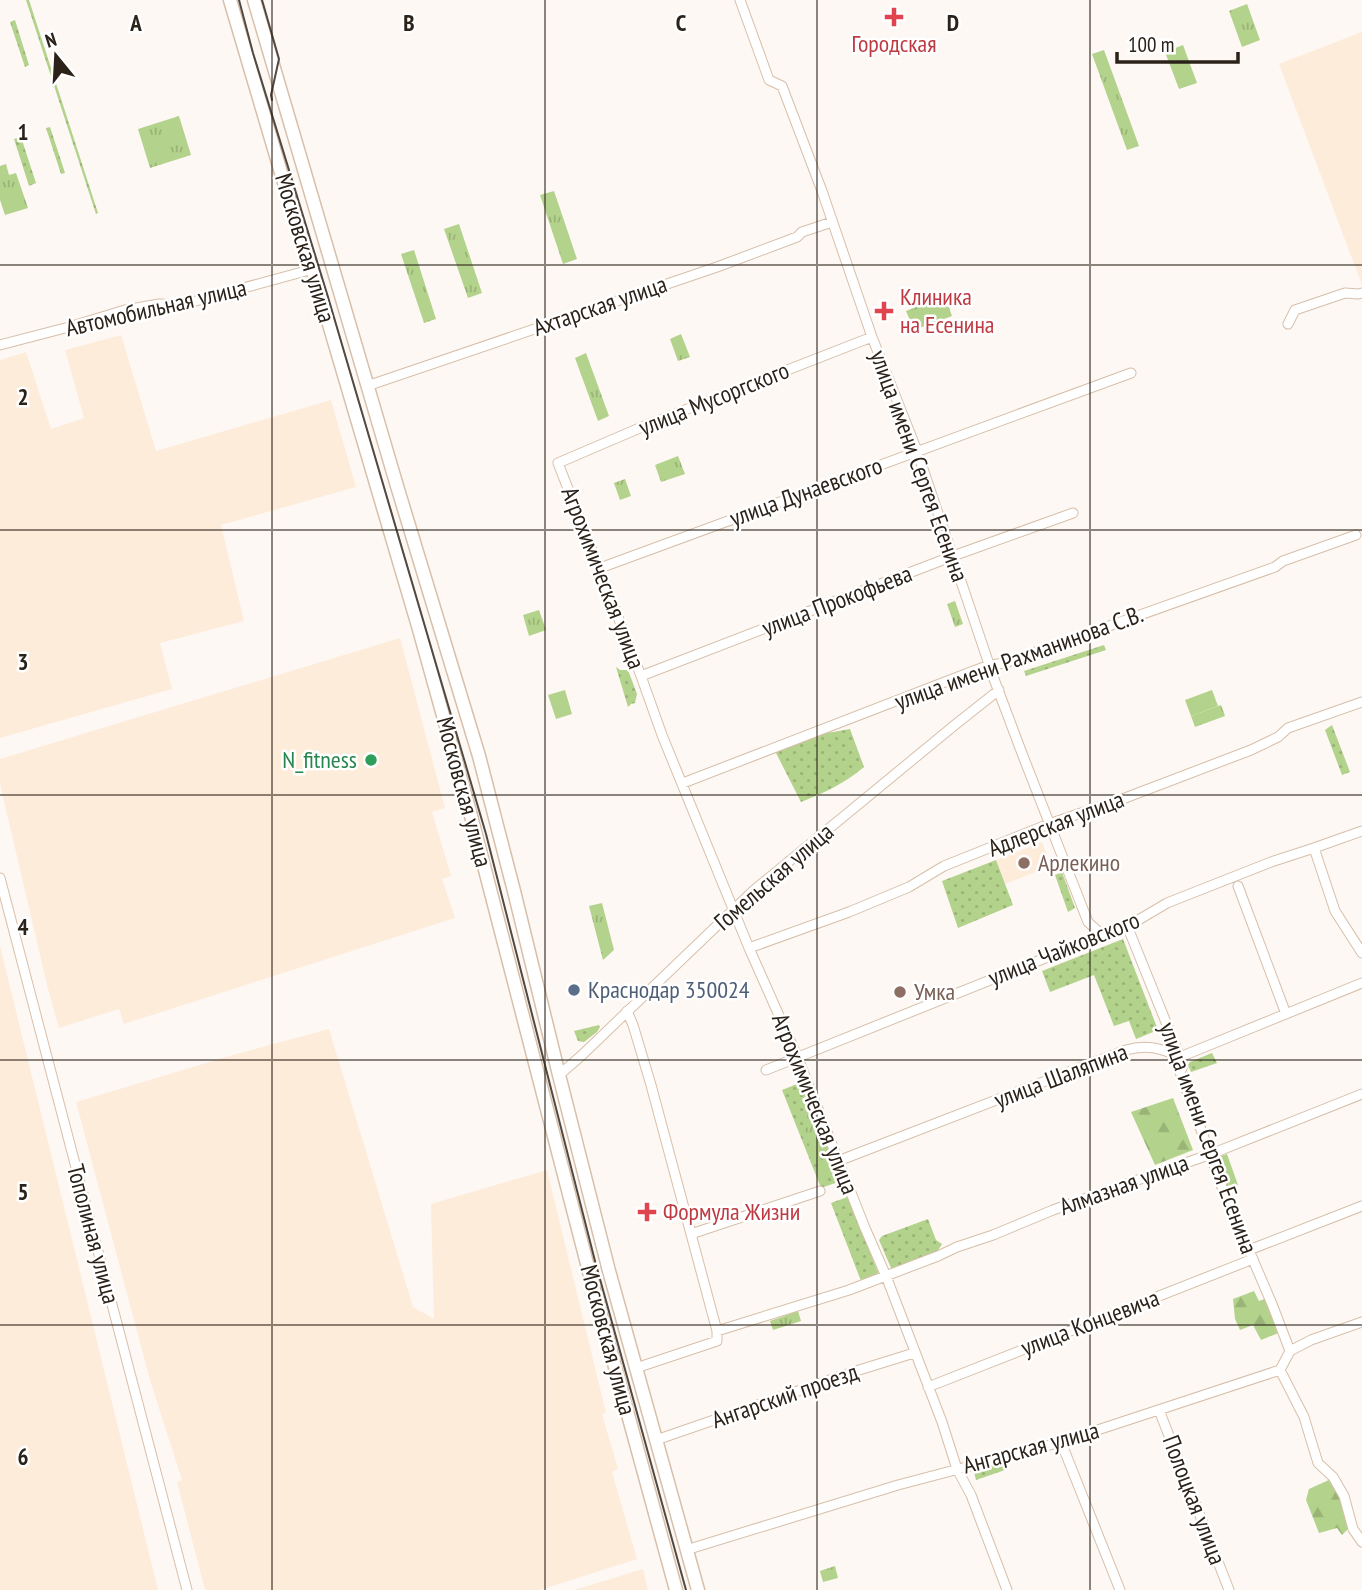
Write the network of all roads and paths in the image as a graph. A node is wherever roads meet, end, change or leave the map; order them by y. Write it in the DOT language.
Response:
graph roads {
  1 [pos="230,0"];
  2 [pos="254,0"];
  3 [pos="740,0"];
  4 [pos="832,222"];
  5 [pos="329,253"];
  6 [pos="311,264"];
  7 [pos="1362,293"];
  8 [pos="342,298"];
  9 [pos="323,304"];
  10 [pos="1288,324"];
  11 [pos="872,337"];
  12 [pos="0,345"];
  13 [pos="1131,373"];
  14 [pos="367,386"];
  15 [pos="917,451"];
  16 [pos="558,463"];
  17 [pos="1073,513"];
  18 [pos="1356,535"];
  19 [pos="953,556"];
  20 [pos="600,568"];
  21 [pos="990,665"];
  22 [pos="641,676"];
  23 [pos="999,690"];
  24 [pos="1362,702"];
  25 [pos="682,783"];
  26 [pos="1049,824"];
  27 [pos="1362,831"];
  28 [pos="1314,848"];
  29 [pos="0,878"];
  30 [pos="1238,886"];
  31 [pos="733,908"];
  32 [pos="1125,925"];
  33 [pos="1101,934"];
  34 [pos="749,948"];
  35 [pos="1362,953"];
  36 [pos="1362,984"];
  37 [pos="627,1011"];
  38 [pos="1286,1014"];
  39 [pos="797,1056"];
  40 [pos="1180,1057"];
  41 [pos="766,1070"];
  42 [pos="559,1075"];
  43 [pos="1362,1094"];
  44 [pos="1211,1154"];
  45 [pos="838,1161"];
  46 [pos="820,1191"];
  47 [pos="1362,1206"];
  48 [pos="691,1234"];
  49 [pos="1251,1255"];
  50 [pos="886,1276"];
  51 [pos="1362,1322"];
  52 [pos="717,1331"];
  53 [pos="1290,1351"];
  54 [pos="914,1353"];
  55 [pos="636,1368"];
  56 [pos="1280,1370"];
  57 [pos="928,1387"];
  58 [pos="1159,1410"];
  59 [pos="656,1440"];
  60 [pos="1061,1442"];
  61 [pos="957,1469"];
  62 [pos="1362,1542"];
  63 [pos="686,1550"];
  64 [pos="187,1590"];
  65 [pos="676,1590"];
  66 [pos="698,1590"];
  67 [pos="1007,1590"];
  68 [pos="1120,1590"];
  69 [pos="1229,1590"];
  1 -- 6 [label="street, Московская улица"];
  2 -- 5 [label="street, Московская улица"];
  3 -- 4 [label="street, улица имени Сергея Есенина"];
  4 -- 11 [label="street, улица имени Сергея Есенина"];
  4 -- 14 [label="street, Ахтарская улица"];
  5 -- 6 [label="street"];
  5 -- 8 [label="street, Московская улица"];
  6 -- 9 [label="street, Московская улица"];
  6 -- 12 [label="street, Автомобильная улица"];
  7 -- 10 [label="street"];
  8 -- 9 [label="street"];
  8 -- 14 [label="street, Московская улица"];
  9 -- 65 [label="street, Московская улица"];
  11 -- 15 [label="street, улица имени Сергея Есенина"];
  11 -- 16 [label="street, улица Мусоргского"];
  13 -- 15 [label="street, улица Дунаевского"];
  14 -- 42 [label="street, Московская улица"];
  15 -- 19 [label="street, улица имени Сергея Есенина"];
  15 -- 20 [label="street, улица Дунаевского"];
  16 -- 20 [label="street, Агрохимическая улица"];
  17 -- 19 [label="street, улица Прокофьева"];
  18 -- 21 [label="street, улица имени Рахманинова С.В."];
  19 -- 21 [label="street, улица имени Сергея Есенина"];
  19 -- 22 [label="street, улица Прокофьева"];
  20 -- 22 [label="street, Агрохимическая улица"];
  21 -- 23 [label="street, улица имени Сергея Есенина"];
  21 -- 25 [label="street, улица имени Рахманинова С.В."];
  22 -- 25 [label="street, Агрохимическая улица"];
  23 -- 26 [label="street, улица имени Сергея Есенина"];
  23 -- 31 [label="street, Гомельская улица"];
  24 -- 26 [label="street, Адлерская улица"];
  25 -- 31 [label="street, Агрохимическая улица"];
  26 -- 33 [label="street, улица имени Сергея Есенина"];
  26 -- 34 [label="street, Адлерская улица"];
  27 -- 28 [label="street, улица Чайковского"];
  28 -- 32 [label="street, улица Чайковского"];
  28 -- 35 [label="street"];
  29 -- 64 [label="street, Тополиная улица"];
  30 -- 38 [label="street"];
  31 -- 34 [label="street, Агрохимическая улица"];
  31 -- 37 [label="street, Гомельская улица"];
  32 -- 33 [label="street, улица Чайковского"];
  32 -- 40 [label="street, улица имени Сергея Есенина"];
  33 -- 39 [label="street, улица Чайковского"];
  34 -- 39 [label="street, Агрохимическая улица"];
  36 -- 38 [label="street"];
  37 -- 42 [label="street, Гомельская улица"];
  37 -- 48 [label="street"];
  38 -- 40 [label="street"];
  39 -- 41 [label="street, улица Чайковского"];
  39 -- 45 [label="street, Агрохимическая улица"];
  40 -- 44 [label="street, улица имени Сергея Есенина"];
  40 -- 45 [label="street, улица Шаляпина"];
  42 -- 55 [label="street, Московская улица"];
  43 -- 44 [label="street, Алмазная улица"];
  44 -- 49 [label="street, улица имени Сергея Есенина"];
  44 -- 50 [label="street, Алмазная улица"];
  45 -- 50 [label="street, Агрохимическая улица"];
  46 -- 48 [label="street"];
  47 -- 49 [label="street, улица Концевича"];
  48 -- 52 [label="street"];
  49 -- 53 [label="street, улица имени Сергея Есенина"];
  49 -- 57 [label="street, улица Концевича"];
  50 -- 52 [label="street, Алмазная улица"];
  50 -- 54 [label="street, Агрохимическая улица"];
  51 -- 53 [label="street"];
  52 -- 55 [label="street, Алмазная улица"];
  53 -- 56 [label="street"];
  54 -- 57 [label="street, Агрохимическая улица"];
  54 -- 59 [label="street, Ангарский проезд"];
  55 -- 59 [label="street, Московская улица"];
  56 -- 58 [label="street, Ангарская улица"];
  56 -- 62 [label="street"];
  57 -- 61 [label="street, Агрохимическая улица"];
  58 -- 60 [label="street, Ангарская улица"];
  58 -- 69 [label="street, Полоцкая улица"];
  59 -- 63 [label="street, Московская улица"];
  60 -- 61 [label="street, Ангарская улица"];
  60 -- 68 [label="street"];
  61 -- 63 [label="street, Ангарская улица"];
  61 -- 67 [label="street, Агрохимическая улица"];
  63 -- 66 [label="street, Московская улица"];
}
